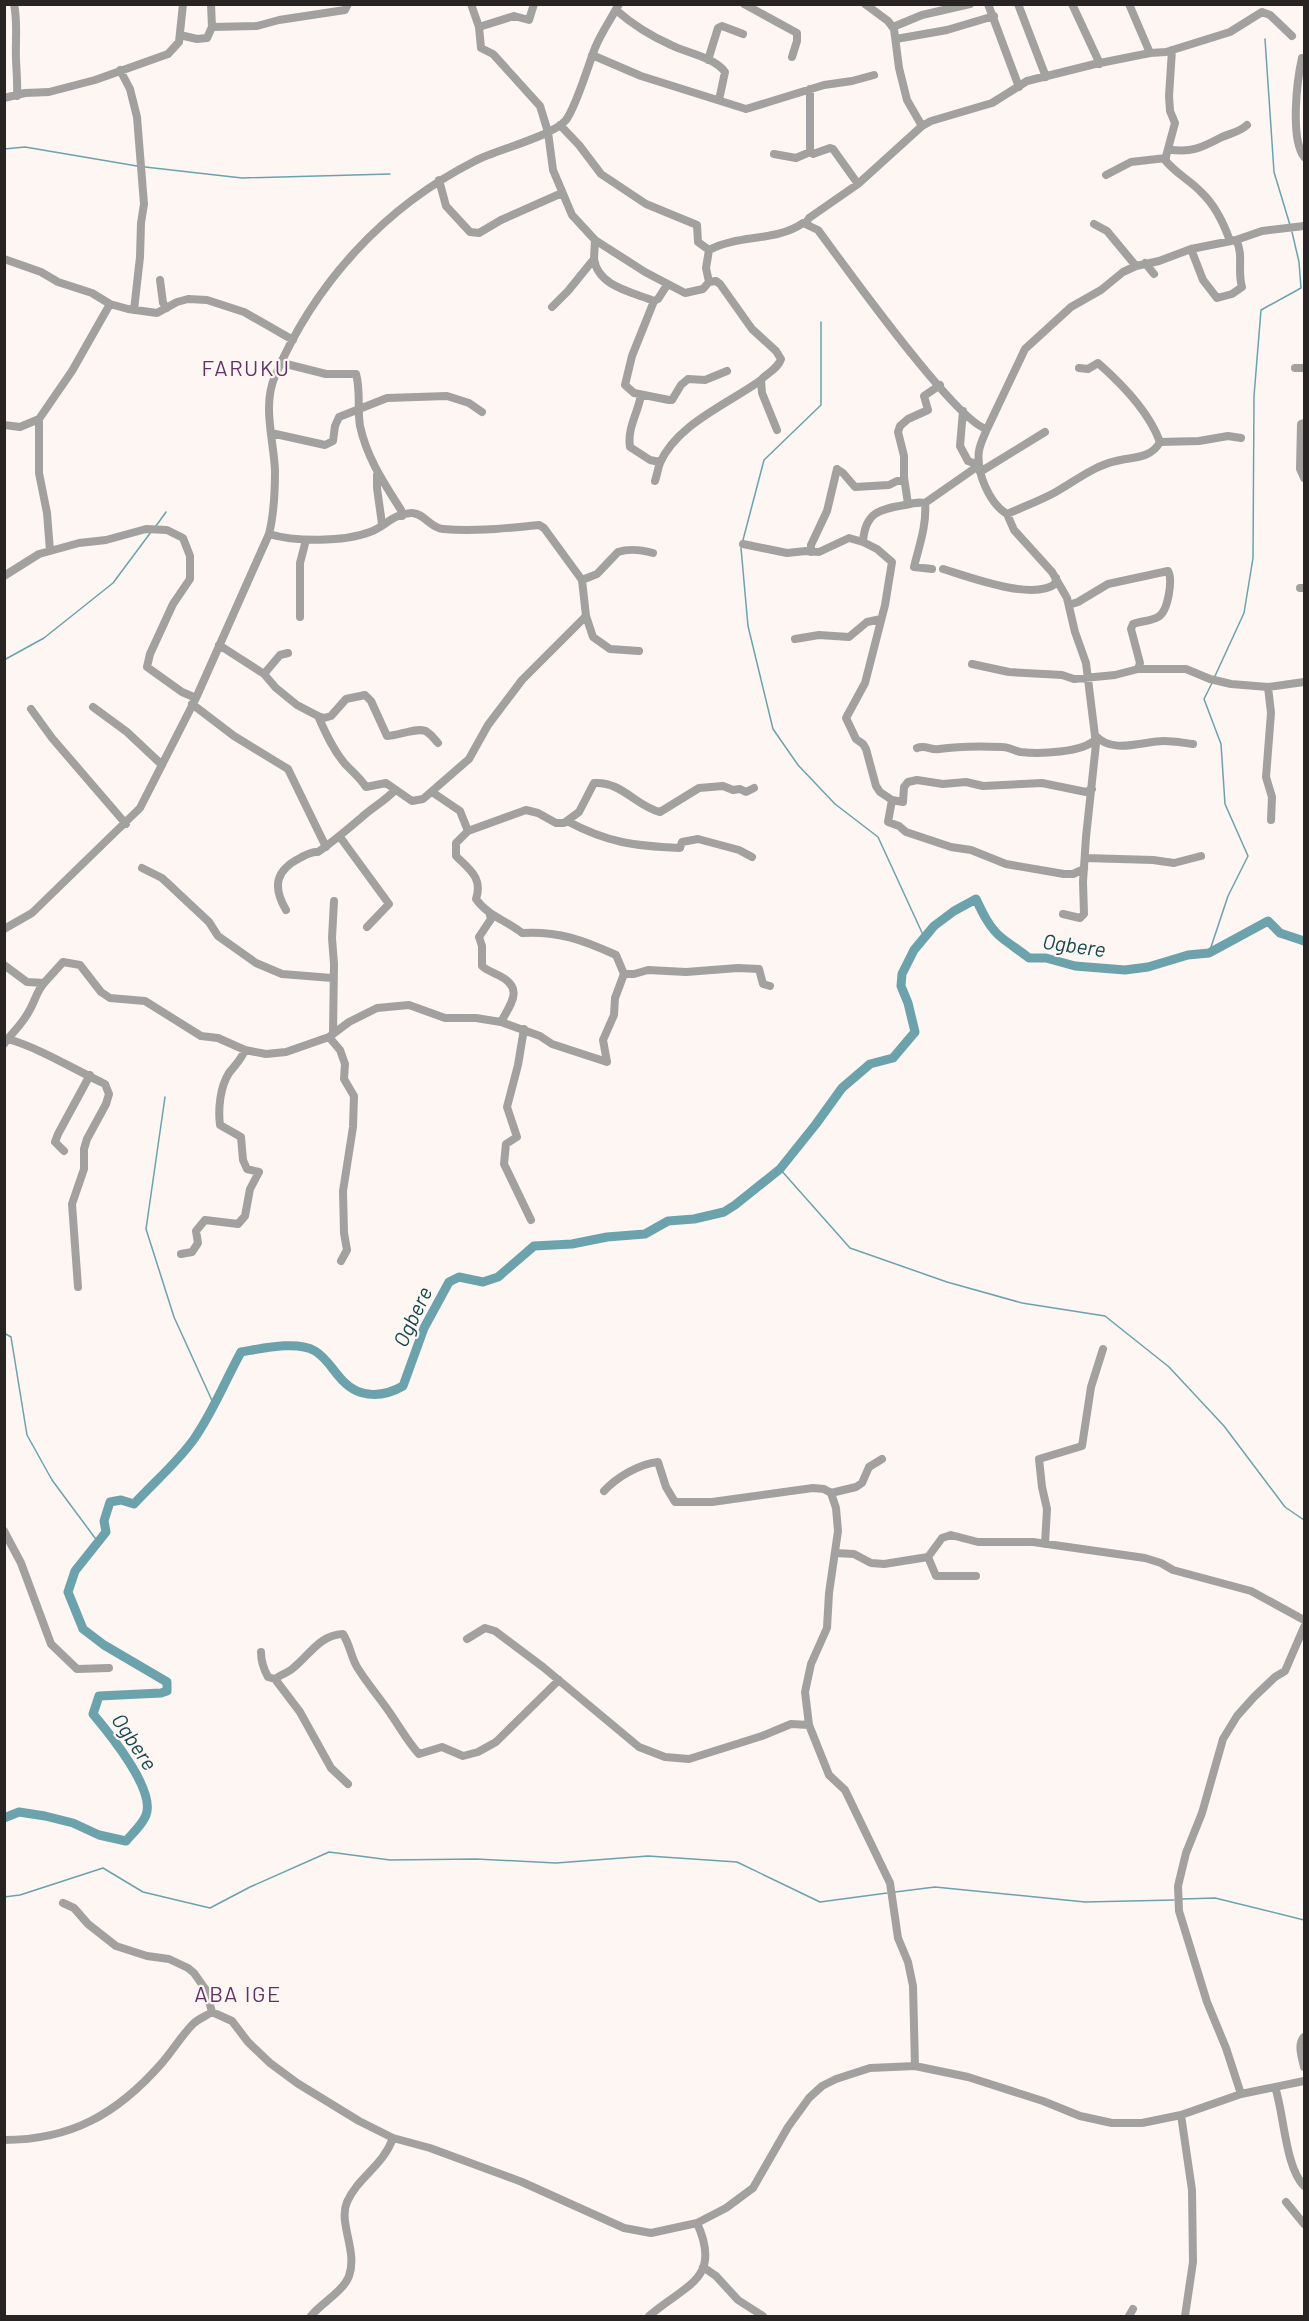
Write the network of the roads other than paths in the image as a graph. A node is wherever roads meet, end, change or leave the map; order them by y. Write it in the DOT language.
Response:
graph roads {
  1 [pos="14,4"];
  2 [pos="183,4"];
  3 [pos="211,4"];
  4 [pos="348,4"];
  5 [pos="471,4"];
  6 [pos="534,4"];
  7 [pos="744,4"];
  8 [pos="865,4"];
  9 [pos="970,4"];
  10 [pos="988,4"];
  11 [pos="1018,4"];
  12 [pos="1072,4"];
  13 [pos="1129,4"];
  14 [pos="617,7"];
  15 [pos="994,16"];
  16 [pos="212,27"];
  17 [pos="479,27"];
  18 [pos="893,27"];
  19 [pos="743,34"];
  20 [pos="180,35"];
  21 [pos="1292,36"];
  22 [pos="896,39"];
  23 [pos="1172,50"];
  24 [pos="1150,53"];
  25 [pos="592,55"];
  26 [pos="792,57"];
  27 [pos="1302,58"];
  28 [pos="708,60"];
  29 [pos="1100,64"];
  30 [pos="120,70"];
  31 [pos="1302,72"];
  32 [pos="874,75"];
  33 [pos="1046,77"];
  34 [pos="1019,87"];
  35 [pos="810,89"];
  36 [pos="17,96"];
  37 [pos="4,98"];
  38 [pos="719,100"];
  39 [pos="560,125"];
  40 [pos="1247,125"];
  41 [pos="922,126"];
  42 [pos="548,132"];
  43 [pos="810,152"];
  44 [pos="1167,153"];
  45 [pos="774,154"];
  46 [pos="1305,157"];
  47 [pos="1106,175"];
  48 [pos="439,180"];
  49 [pos="858,184"];
  50 [pos="562,193"];
  51 [pos="806,223"];
  52 [pos="1094,224"];
  53 [pos="1305,226"];
  54 [pos="595,240"];
  55 [pos="1233,241"];
  56 [pos="1191,249"];
  57 [pos="709,250"];
  58 [pos="4,258"];
  59 [pos="594,259"];
  60 [pos="1145,264"];
  61 [pos="1136,266"];
  62 [pos="1154,274"];
  63 [pos="160,280"];
  64 [pos="709,282"];
  65 [pos="667,285"];
  66 [pos="654,301"];
  67 [pos="110,304"];
  68 [pos="552,307"];
  69 [pos="167,309"];
  70 [pos="134,310"];
  71 [pos="293,340"];
  72 [pos="282,363"];
  73 [pos="1079,368"];
  74 [pos="1295,368"];
  75 [pos="1305,368"];
  76 [pos="727,371"];
  77 [pos="761,380"];
  78 [pos="940,385"];
  79 [pos="641,395"];
  80 [pos="359,409"];
  81 [pos="963,411"];
  82 [pos="482,412"];
  83 [pos="39,419"];
  84 [pos="1305,423"];
  85 [pos="4,424"];
  86 [pos="987,429"];
  87 [pos="777,430"];
  88 [pos="1045,432"];
  89 [pos="271,433"];
  90 [pos="1241,438"];
  91 [pos="1160,442"];
  92 [pos="660,462"];
  93 [pos="979,468"];
  94 [pos="377,474"];
  95 [pos="1305,478"];
  96 [pos="655,481"];
  97 [pos="904,481"];
  98 [pos="925,503"];
  99 [pos="908,504"];
  100 [pos="1007,514"];
  101 [pos="402,516"];
  102 [pos="382,524"];
  103 [pos="269,534"];
  104 [pos="306,540"];
  105 [pos="863,542"];
  106 [pos="743,544"];
  107 [pos="50,551"];
  108 [pos="811,552"];
  109 [pos="653,553"];
  110 [pos="932,569"];
  111 [pos="943,569"];
  112 [pos="4,576"];
  113 [pos="1056,578"];
  114 [pos="582,580"];
  115 [pos="1069,605"];
  116 [pos="586,616"];
  117 [pos="300,617"];
  118 [pos="881,619"];
  119 [pos="795,639"];
  120 [pos="219,645"];
  121 [pos="639,651"];
  122 [pos="288,653"];
  123 [pos="972,664"];
  124 [pos="1137,669"];
  125 [pos="264,674"];
  126 [pos="1087,677"];
  127 [pos="1305,682"];
  128 [pos="1268,687"];
  129 [pos="194,701"];
  130 [pos="93,707"];
  131 [pos="31,709"];
  132 [pos="318,716"];
  133 [pos="1096,737"];
  134 [pos="438,743"];
  135 [pos="1193,744"];
  136 [pos="917,748"];
  137 [pos="162,765"];
  138 [pos="754,788"];
  139 [pos="1092,789"];
  140 [pos="395,790"];
  141 [pos="432,792"];
  142 [pos="892,800"];
  143 [pos="1271,820"];
  144 [pos="567,821"];
  145 [pos="126,824"];
  146 [pos="468,831"];
  147 [pos="340,837"];
  148 [pos="326,847"];
  149 [pos="1201,856"];
  150 [pos="752,857"];
  151 [pos="1085,858"];
  152 [pos="142,868"];
  153 [pos="1084,869"];
  154 [pos="334,901"];
  155 [pos="286,909"];
  156 [pos="489,912"];
  157 [pos="1063,914"];
  158 [pos="367,927"];
  159 [pos="4,929"];
  160 [pos="4,965"];
  161 [pos="624,974"];
  162 [pos="332,978"];
  163 [pos="44,983"];
  164 [pos="770,986"];
  165 [pos="501,1022"];
  166 [pos="524,1029"];
  167 [pos="331,1036"];
  168 [pos="6,1041"];
  169 [pos="245,1050"];
  170 [pos="90,1075"];
  171 [pos="64,1150"];
  172 [pos="531,1220"];
  173 [pos="181,1254"];
  174 [pos="341,1261"];
  175 [pos="78,1287"];
  176 [pos="1104,1349"];
  177 [pos="882,1459"];
  178 [pos="604,1491"];
  179 [pos="831,1493"];
  180 [pos="4,1531"];
  181 [pos="1045,1544"];
  182 [pos="835,1553"];
  183 [pos="928,1557"];
  184 [pos="976,1576"];
  185 [pos="1305,1620"];
  186 [pos="1305,1627"];
  187 [pos="467,1639"];
  188 [pos="261,1652"];
  189 [pos="109,1668"];
  190 [pos="275,1679"];
  191 [pos="559,1680"];
  192 [pos="809,1725"];
  193 [pos="348,1784"];
  194 [pos="63,1903"];
  195 [pos="212,2012"];
  196 [pos="1305,2037"];
  197 [pos="915,2066"];
  198 [pos="1305,2067"];
  199 [pos="1305,2081"];
  200 [pos="1275,2087"];
  201 [pos="1242,2094"];
  202 [pos="1181,2115"];
  203 [pos="393,2138"];
  204 [pos="4,2140"];
  205 [pos="1305,2186"];
  206 [pos="1286,2202"];
  207 [pos="697,2223"];
  208 [pos="1305,2224"];
  209 [pos="704,2267"];
  210 [pos="311,2316"];
  211 [pos="649,2316"];
  212 [pos="763,2316"];
  213 [pos="1185,2316"];
  1 -- 36 [label="street"];
  2 -- 20 [label="street"];
  3 -- 16 [label="street"];
  4 -- 16 [label="street"];
  5 -- 17 [label="street"];
  6 -- 17 [label="street"];
  7 -- 26 [label="street"];
  8 -- 18 [label="street"];
  9 -- 18 [label="street"];
  10 -- 15 [label="street"];
  11 -- 33 [label="street"];
  12 -- 29 [label="street"];
  13 -- 24 [label="street"];
  14 -- 25 [label="street"];
  14 -- 28 [label="street"];
  15 -- 22 [label="street"];
  15 -- 34 [label="street"];
  16 -- 20 [label="street"];
  17 -- 42 [label="street"];
  18 -- 22 [label="street"];
  19 -- 28 [label="street"];
  20 -- 30 [label="street"];
  21 -- 23 [label="street"];
  22 -- 41 [label="street"];
  23 -- 24 [label="street"];
  23 -- 44 [label="street"];
  24 -- 29 [label="street"];
  25 -- 38 [label="street"];
  25 -- 39 [label="street"];
  27 -- 31 [label="street"];
  28 -- 38 [label="street"];
  29 -- 33 [label="street"];
  30 -- 36 [label="street"];
  30 -- 70 [label="street"];
  31 -- 46 [label="street"];
  32 -- 35 [label="street"];
  33 -- 34 [label="street"];
  34 -- 41 [label="street"];
  35 -- 38 [label="street"];
  35 -- 43 [label="street"];
  36 -- 37 [label="street"];
  39 -- 42 [label="street"];
  39 -- 57 [label="street"];
  40 -- 44 [label="street"];
  41 -- 49 [label="street"];
  42 -- 48 [label="street"];
  42 -- 50 [label="street"];
  43 -- 45 [label="street"];
  43 -- 49 [label="street"];
  44 -- 47 [label="street"];
  44 -- 55 [label="street"];
  48 -- 50 [label="street"];
  48 -- 71 [label="street"];
  49 -- 51 [label="street"];
  50 -- 54 [label="street"];
  51 -- 57 [label="street"];
  51 -- 78 [label="street"];
  52 -- 61 [label="street"];
  53 -- 55 [label="street"];
  54 -- 59 [label="street"];
  54 -- 65 [label="street"];
  55 -- 56 [label="street"];
  55 -- 56 [label="street"];
  56 -- 60 [label="street"];
  57 -- 64 [label="street"];
  58 -- 67 [label="street"];
  59 -- 66 [label="street"];
  59 -- 68 [label="street"];
  60 -- 61 [label="street"];
  60 -- 62 [label="street"];
  61 -- 86 [label="street"];
  63 -- 69 [label="street"];
  64 -- 65 [label="street"];
  64 -- 77 [label="street"];
  65 -- 66 [label="street"];
  66 -- 79 [label="street"];
  67 -- 70 [label="street"];
  67 -- 83 [label="street"];
  69 -- 70 [label="street"];
  69 -- 71 [label="street"];
  71 -- 72 [label="street"];
  72 -- 80 [label="street"];
  72 -- 89 [label="street"];
  73 -- 91 [label="street"];
  74 -- 75 [label="street"];
  76 -- 79 [label="street"];
  77 -- 87 [label="street"];
  77 -- 92 [label="street"];
  78 -- 81 [label="street"];
  78 -- 97 [label="street"];
  79 -- 92 [label="street"];
  80 -- 82 [label="street"];
  80 -- 89 [label="street"];
  80 -- 94 [label="street"];
  81 -- 86 [label="street"];
  81 -- 93 [label="street"];
  83 -- 85 [label="street"];
  83 -- 107 [label="street"];
  84 -- 95 [label="street"];
  86 -- 93 [label="street"];
  88 -- 93 [label="street"];
  89 -- 103 [label="street"];
  90 -- 91 [label="street"];
  91 -- 100 [label="street"];
  92 -- 96 [label="street"];
  93 -- 98 [label="street"];
  93 -- 100 [label="street"];
  94 -- 101 [label="street"];
  94 -- 102 [label="street"];
  97 -- 99 [label="street"];
  97 -- 108 [label="street"];
  98 -- 99 [label="street"];
  98 -- 110 [label="street"];
  99 -- 105 [label="street"];
  100 -- 113 [label="street"];
  101 -- 102 [label="street"];
  101 -- 114 [label="street"];
  102 -- 104 [label="street"];
  103 -- 104 [label="street"];
  103 -- 120 [label="street"];
  104 -- 117 [label="street"];
  105 -- 108 [label="street"];
  105 -- 118 [label="street"];
  106 -- 108 [label="street"];
  107 -- 112 [label="street"];
  107 -- 129 [label="street"];
  109 -- 114 [label="street"];
  111 -- 113 [label="street"];
  113 -- 115 [label="street"];
  114 -- 116 [label="street"];
  115 -- 124 [label="street"];
  115 -- 126 [label="street"];
  116 -- 121 [label="street"];
  116 -- 141 [label="street"];
  118 -- 119 [label="street"];
  118 -- 142 [label="street"];
  120 -- 125 [label="street"];
  120 -- 129 [label="street"];
  122 -- 125 [label="street"];
  123 -- 126 [label="street"];
  124 -- 126 [label="street"];
  124 -- 128 [label="street"];
  125 -- 132 [label="street"];
  126 -- 133 [label="street"];
  127 -- 128 [label="street"];
  128 -- 143 [label="street"];
  129 -- 137 [label="street"];
  129 -- 148 [label="street"];
  130 -- 137 [label="street"];
  131 -- 145 [label="street"];
  132 -- 134 [label="street"];
  132 -- 140 [label="street"];
  133 -- 135 [label="street"];
  133 -- 136 [label="street"];
  133 -- 139 [label="street"];
  137 -- 145 [label="street"];
  138 -- 144 [label="street"];
  139 -- 142 [label="street"];
  139 -- 151 [label="street"];
  140 -- 141 [label="street"];
  140 -- 147 [label="street"];
  141 -- 146 [label="street"];
  142 -- 153 [label="street"];
  144 -- 146 [label="street"];
  144 -- 150 [label="street"];
  145 -- 159 [label="street"];
  146 -- 156 [label="street"];
  147 -- 148 [label="street"];
  147 -- 158 [label="street"];
  148 -- 155 [label="street"];
  149 -- 151 [label="street"];
  151 -- 153 [label="street"];
  152 -- 162 [label="street"];
  153 -- 157 [label="street"];
  154 -- 162 [label="street"];
  156 -- 161 [label="street"];
  156 -- 165 [label="street"];
  160 -- 163 [label="street"];
  161 -- 164 [label="street"];
  161 -- 166 [label="street"];
  162 -- 167 [label="street"];
  163 -- 168 [label="street"];
  163 -- 169 [label="street"];
  165 -- 166 [label="street"];
  165 -- 167 [label="street"];
  166 -- 172 [label="street"];
  167 -- 169 [label="street"];
  167 -- 174 [label="street"];
  168 -- 170 [label="street"];
  169 -- 173 [label="street"];
  170 -- 171 [label="street"];
  170 -- 175 [label="street"];
  176 -- 181 [label="street"];
  177 -- 179 [label="street"];
  178 -- 179 [label="street"];
  179 -- 182 [label="street"];
  180 -- 189 [label="street"];
  181 -- 183 [label="street"];
  181 -- 185 [label="street"];
  182 -- 183 [label="street"];
  182 -- 192 [label="street"];
  183 -- 184 [label="street"];
  186 -- 201 [label="street"];
  187 -- 191 [label="street"];
  188 -- 190 [label="street"];
  190 -- 191 [label="street"];
  190 -- 193 [label="street"];
  191 -- 192 [label="street"];
  192 -- 197 [label="street"];
  194 -- 195 [label="street"];
  195 -- 203 [label="street"];
  195 -- 204 [label="street"];
  196 -- 198 [label="street"];
  197 -- 202 [label="street"];
  197 -- 207 [label="street"];
  199 -- 200 [label="street"];
  200 -- 201 [label="street"];
  200 -- 205 [label="street"];
  201 -- 202 [label="street"];
  202 -- 213 [label="street"];
  203 -- 207 [label="street"];
  203 -- 210 [label="street"];
  206 -- 208 [label="street"];
  207 -- 209 [label="street"];
  209 -- 211 [label="street"];
  209 -- 212 [label="street"];
}
